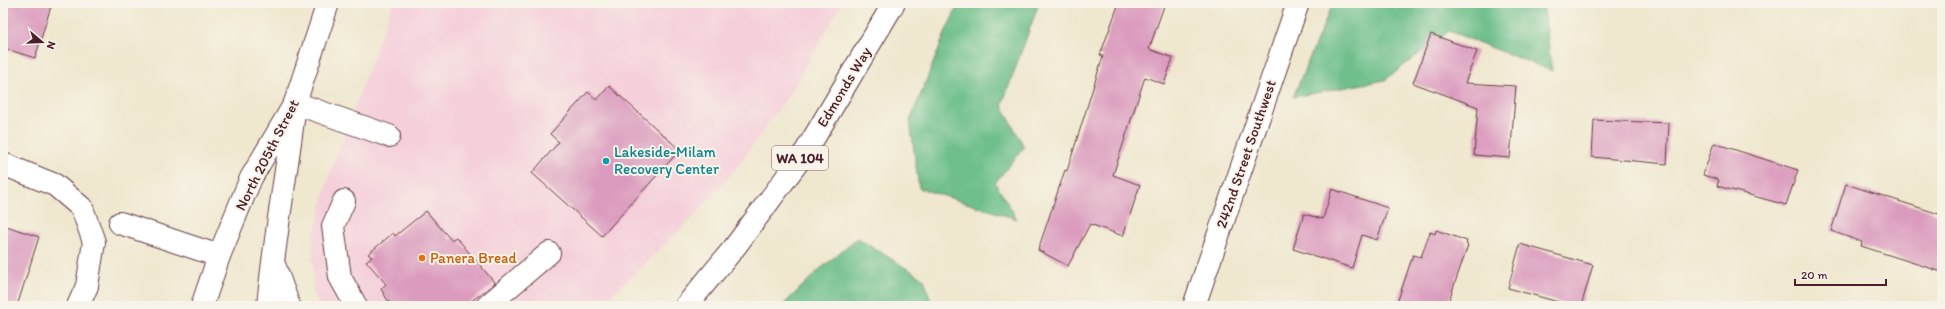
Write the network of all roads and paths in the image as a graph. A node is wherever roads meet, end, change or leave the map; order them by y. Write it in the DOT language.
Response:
graph roads {
  1 [pos="894,3"];
  2 [pos="1298,3"];
  3 [pos="324,4"];
  4 [pos="296,103"];
  5 [pos="389,136"];
  6 [pos="3,164"];
  7 [pos="344,201"];
  8 [pos="120,223"];
  9 [pos="549,253"];
  10 [pos="219,256"];
  11 [pos="272,259"];
  12 [pos="686,305"];
  13 [pos="78,306"];
  14 [pos="202,306"];
  15 [pos="268,306"];
  16 [pos="288,306"];
  17 [pos="356,306"];
  18 [pos="487,306"];
  19 [pos="1194,306"];
  1 -- 12 [label="main road, Edmonds Way / WA 104"];
  2 -- 19 [label="main road, 242nd Street Southwest"];
  3 -- 4 [label="main road, North 205th Street"];
  4 -- 5 [label="main road"];
  4 -- 10 [label="main road, North 205th Street"];
  4 -- 11 [label="main road"];
  6 -- 13 [label="main road"];
  7 -- 17 [label="main road"];
  8 -- 10 [label="main road"];
  9 -- 18 [label="main road"];
  10 -- 14 [label="main road, North 205th Street"];
  11 -- 15 [label="main road"];
  11 -- 16 [label="main road"];
}
